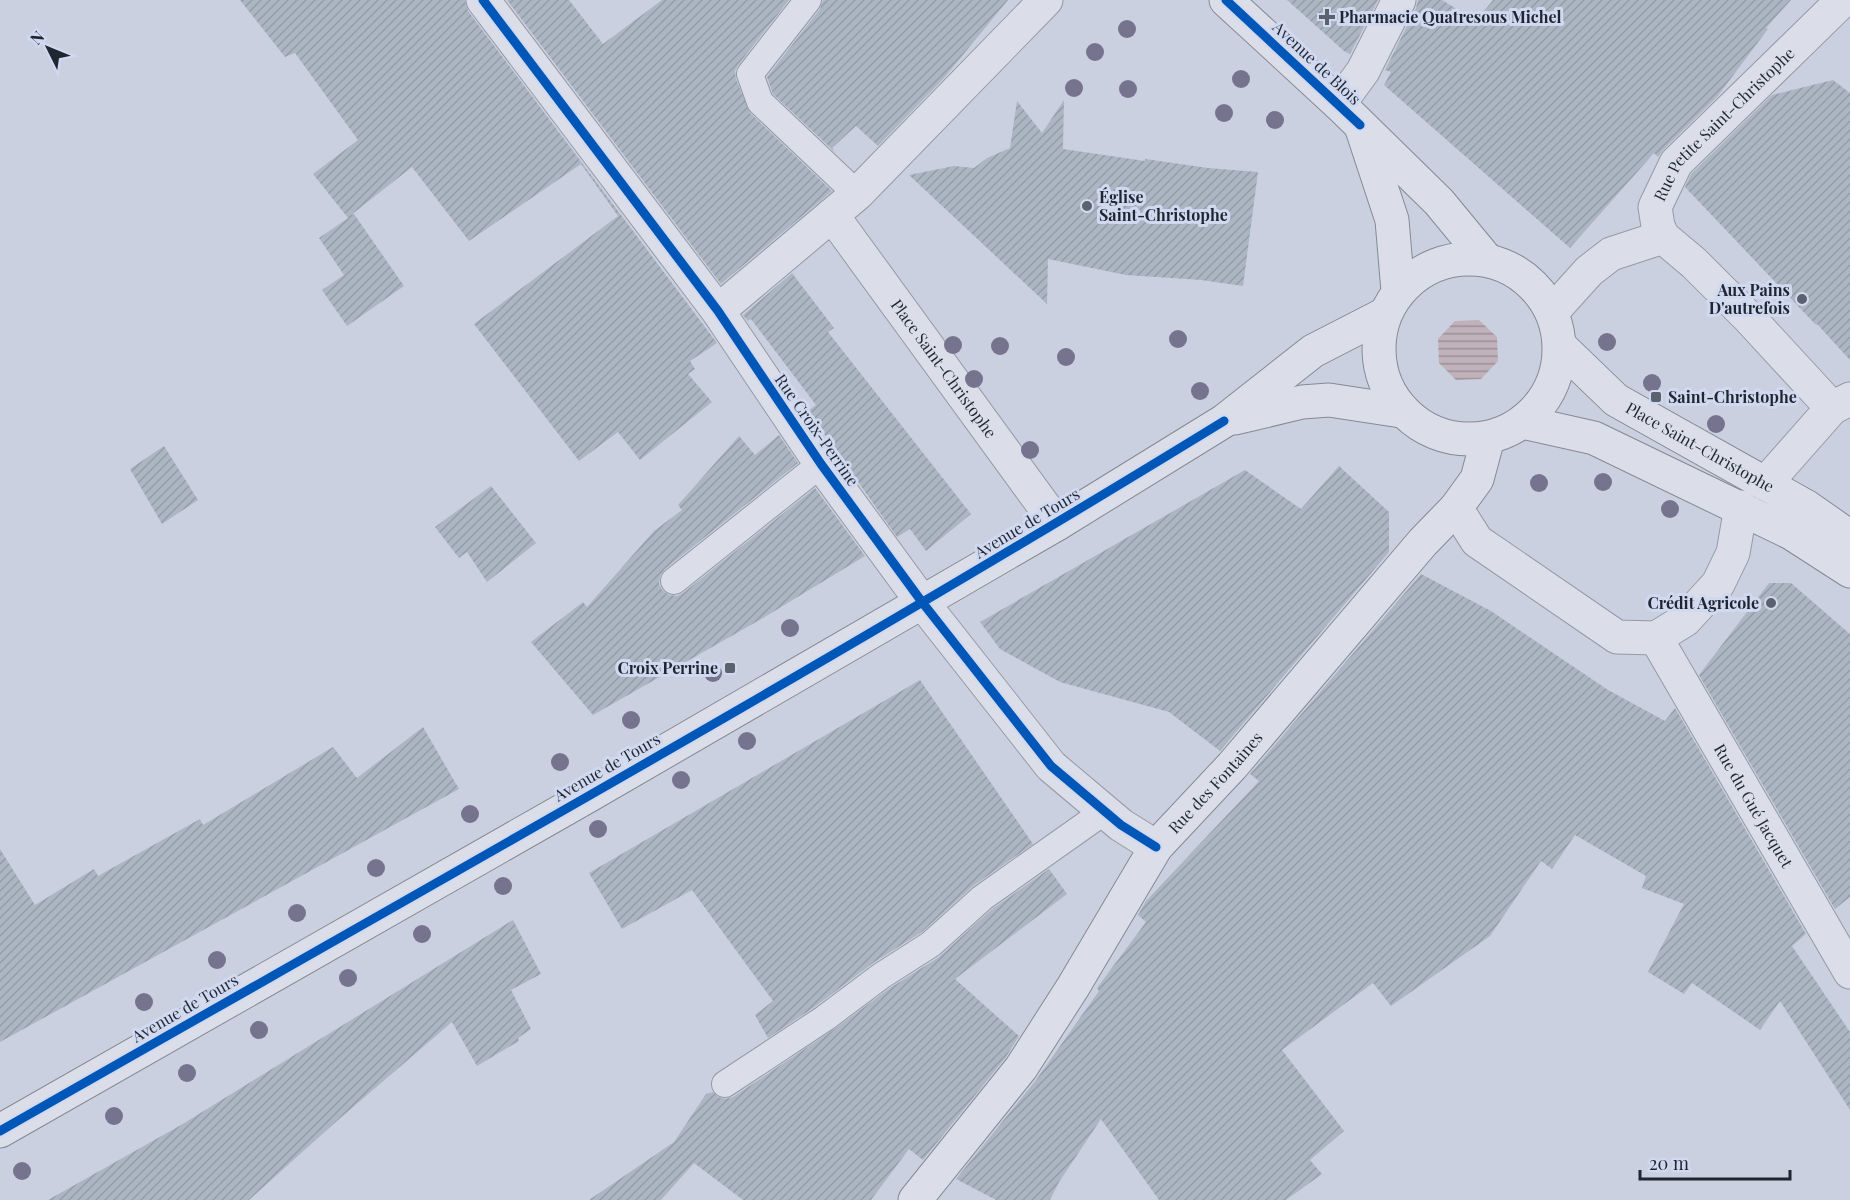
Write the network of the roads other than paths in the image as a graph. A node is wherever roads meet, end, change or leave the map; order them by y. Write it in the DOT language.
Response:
graph roads {
  1 [pos="483,0"];
  2 [pos="808,0"];
  3 [pos="1046,0"];
  4 [pos="1226,0"];
  5 [pos="1399,0"];
  6 [pos="1845,6"];
  7 [pos="1350,114"];
  8 [pos="857,194"];
  9 [pos="832,215"];
  10 [pos="1664,237"];
  11 [pos="1486,259"];
  12 [pos="1391,302"];
  13 [pos="718,311"];
  14 [pos="1552,312"];
  15 [pos="1560,346"];
  16 [pos="1841,404"];
  17 [pos="1401,411"];
  18 [pos="1224,421"];
  19 [pos="1523,422"];
  20 [pos="1488,438"];
  21 [pos="821,464"];
  22 [pos="1765,484"];
  23 [pos="1741,507"];
  24 [pos="1456,508"];
  25 [pos="1057,524"];
  26 [pos="1850,537"];
  27 [pos="1850,571"];
  28 [pos="674,581"];
  29 [pos="922,602"];
  30 [pos="1656,638"];
  31 [pos="1106,811"];
  32 [pos="1156,847"];
  33 [pos="1850,972"];
  34 [pos="725,1084"];
  35 [pos="0,1131"];
  36 [pos="915,1200"];
  1 -- 13 [label="street, Rue Croix-Perrine"];
  2 -- 8 [label="lane"];
  3 -- 8 [label="street"];
  4 -- 7 [label="street, Avenue de Blois"];
  5 -- 7 [label="street"];
  6 -- 10 [label="street, Rue Petite Saint-Christophe"];
  7 -- 11 [label="street, Avenue de Blois"];
  7 -- 12 [label="street, Avenue de Blois"];
  8 -- 9 [label="street"];
  9 -- 13 [label="street"];
  9 -- 25 [label="street, Place Saint-Christophe"];
  10 -- 14 [label="street"];
  10 -- 16 [label="street"];
  11 -- 12 [label="street"];
  11 -- 14 [label="street"];
  12 -- 17 [label="street"];
  12 -- 18 [label="street, Avenue de Tours"];
  13 -- 21 [label="street, Rue Croix-Perrine"];
  14 -- 15 [label="street"];
  15 -- 19 [label="street"];
  15 -- 22 [label="street, Place Saint-Christophe"];
  16 -- 22 [label="street"];
  17 -- 18 [label="street, Avenue de Tours"];
  17 -- 20 [label="street"];
  18 -- 25 [label="street, Avenue de Tours"];
  19 -- 20 [label="street"];
  19 -- 23 [label="street, Place Saint-Christophe"];
  20 -- 24 [label="street, Rue des Fontaines"];
  21 -- 28 [label="lane"];
  21 -- 29 [label="street, Rue Croix-Perrine"];
  22 -- 26 [label="street, Place Saint-Christophe"];
  23 -- 27 [label="street, Place Saint-Christophe"];
  23 -- 30 [label="street, Place Saint-Christophe"];
  24 -- 30 [label="street"];
  24 -- 32 [label="street, Rue des Fontaines"];
  25 -- 29 [label="street, Avenue de Tours"];
  29 -- 31 [label="street, Rue Croix-Perrine"];
  29 -- 35 [label="street, Avenue de Tours"];
  30 -- 33 [label="street, Rue du Gué Jacquet"];
  31 -- 32 [label="street, Rue Croix-Perrine"];
  31 -- 34 [label="lane"];
  32 -- 36 [label="street, Rue des Fontaines"];
}
